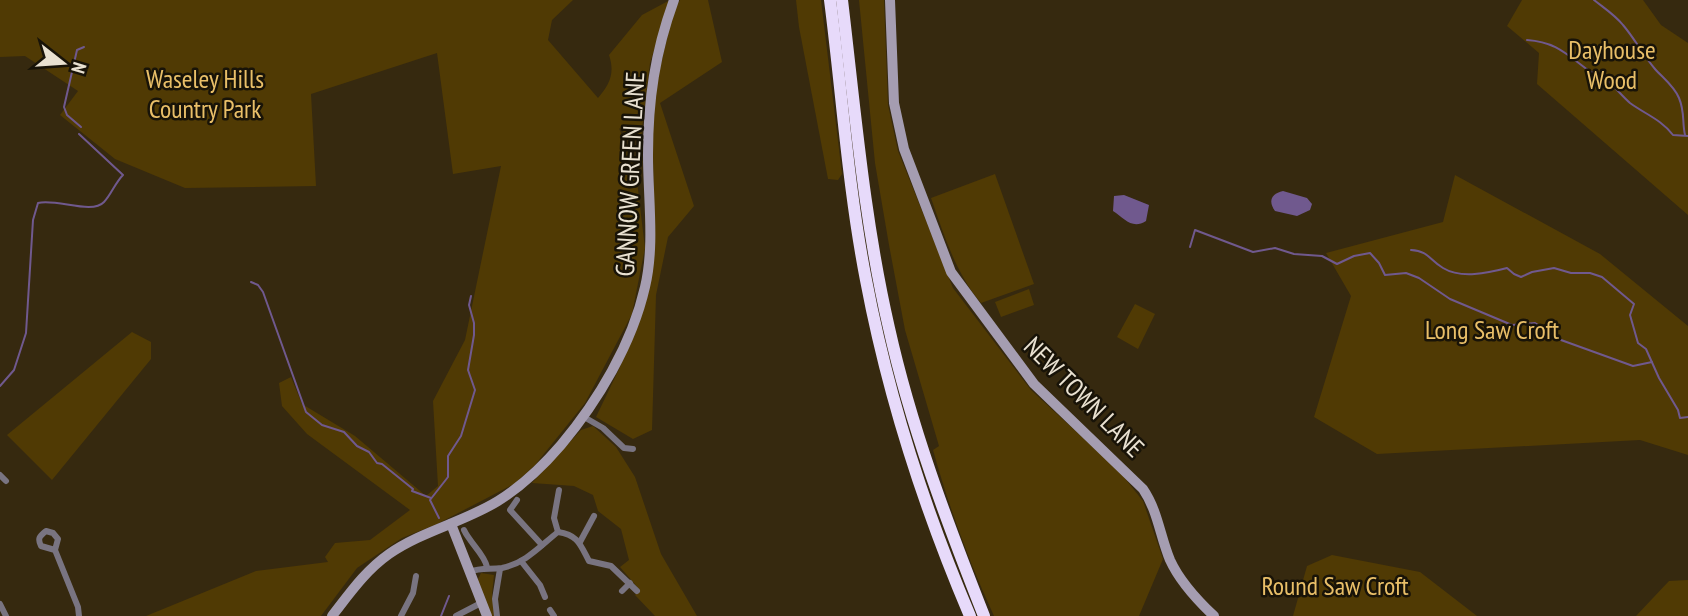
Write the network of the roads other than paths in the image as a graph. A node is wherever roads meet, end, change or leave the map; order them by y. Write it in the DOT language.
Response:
graph roads {
  1 [pos="674,0"];
  2 [pos="830,0"];
  3 [pos="842,0"];
  4 [pos="890,0"];
  5 [pos="584,417"];
  6 [pos="633,449"];
  7 [pos="0,475"];
  8 [pos="6,481"];
  9 [pos="559,490"];
  10 [pos="517,500"];
  11 [pos="594,516"];
  12 [pos="451,524"];
  13 [pos="464,530"];
  14 [pos="558,532"];
  15 [pos="580,542"];
  16 [pos="542,545"];
  17 [pos="55,550"];
  18 [pos="521,561"];
  19 [pos="487,567"];
  20 [pos="500,569"];
  21 [pos="469,572"];
  22 [pos="413,581"];
  23 [pos="630,583"];
  24 [pos="622,591"];
  25 [pos="637,591"];
  26 [pos="545,597"];
  27 [pos="481,603"];
  28 [pos="0,604"];
  29 [pos="6,616"];
  30 [pos="79,616"];
  31 [pos="332,616"];
  32 [pos="401,616"];
  33 [pos="456,616"];
  34 [pos="487,616"];
  35 [pos="497,616"];
  36 [pos="970,616"];
  37 [pos="984,616"];
  38 [pos="1214,616"];
  1 -- 5 [label="street, GANNOW GREEN LANE"];
  2 -- 36 [label="highway"];
  3 -- 37 [label="highway"];
  4 -- 38 [label="street, NEW TOWN LANE"];
  5 -- 6 [label="street"];
  5 -- 12 [label="street, GANNOW GREEN LANE"];
  7 -- 8 [label="street"];
  9 -- 14 [label="street"];
  10 -- 16 [label="street"];
  11 -- 15 [label="street"];
  12 -- 21 [label="street"];
  12 -- 31 [label="street, GANNOW GREEN LANE"];
  13 -- 19 [label="street"];
  14 -- 15 [label="street"];
  14 -- 16 [label="street"];
  15 -- 23 [label="street"];
  16 -- 18 [label="street"];
  17 -- 30 [label="street"];
  18 -- 20 [label="street"];
  18 -- 26 [label="street"];
  19 -- 20 [label="street"];
  19 -- 21 [label="street"];
  20 -- 35 [label="street"];
  21 -- 27 [label="street"];
  22 -- 32 [label="street"];
  23 -- 24 [label="street"];
  23 -- 25 [label="street"];
  27 -- 33 [label="street"];
  27 -- 34 [label="street"];
  28 -- 29 [label="street"];
}
